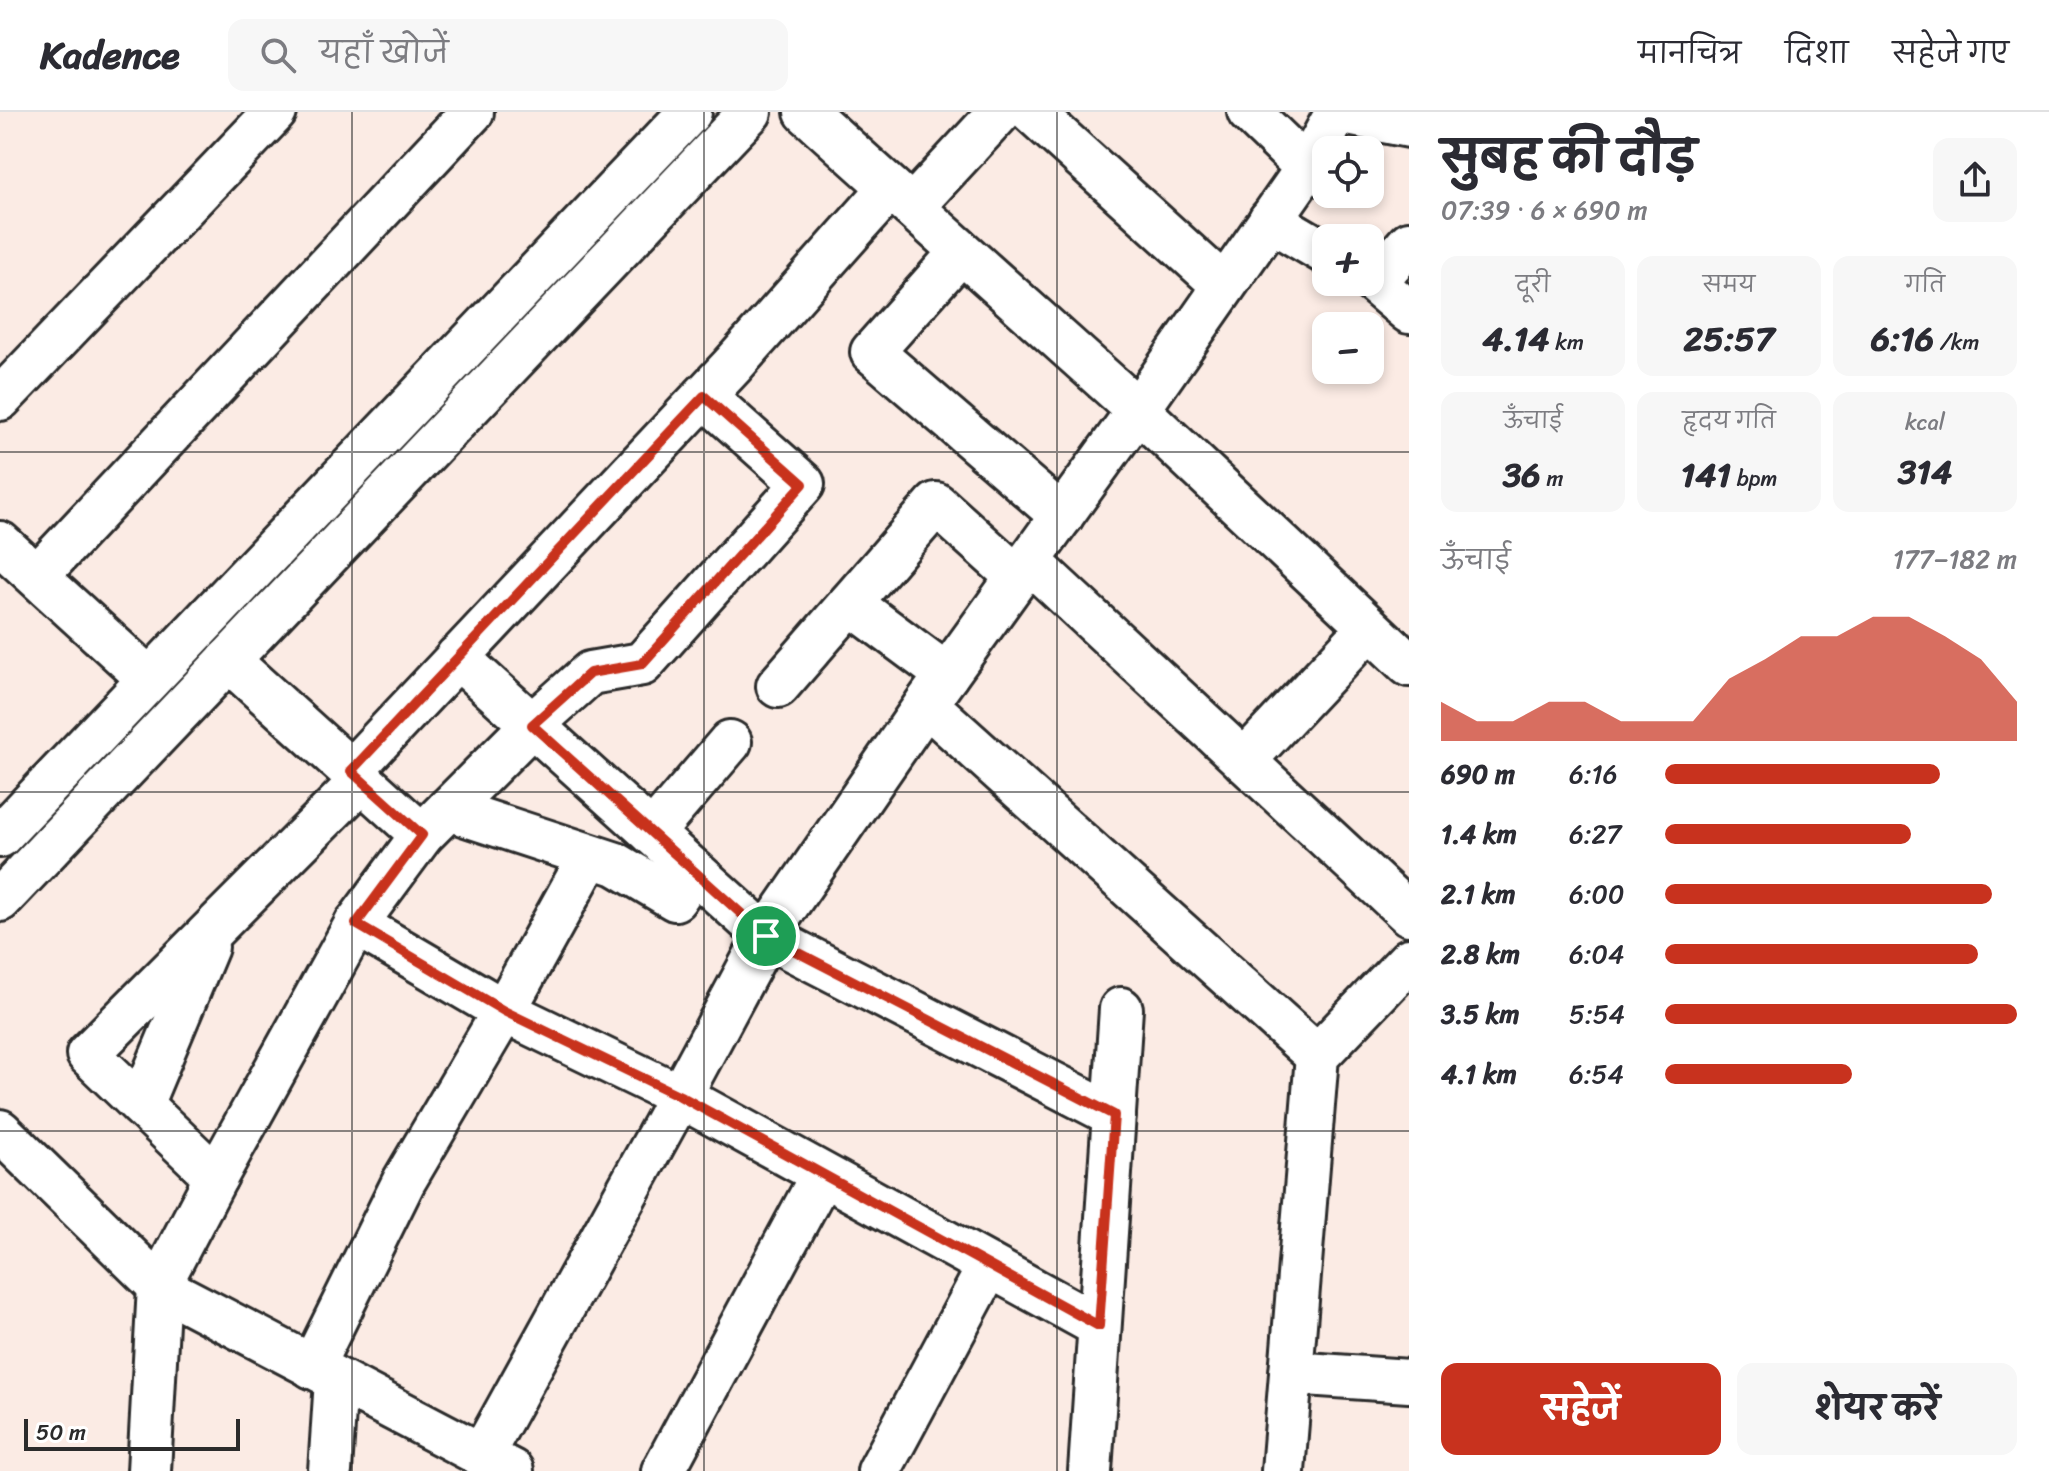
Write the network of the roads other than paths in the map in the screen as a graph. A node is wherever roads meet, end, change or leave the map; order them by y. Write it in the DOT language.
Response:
graph roads {
  1 [pos="275,112"];
  2 [pos="472,112"];
  3 [pos="690,112"];
  4 [pos="750,112"];
  5 [pos="806,112"];
  6 [pos="1000,112"];
  7 [pos="1032,112"];
  8 [pos="1249,112"];
  9 [pos="1337,112"];
  10 [pos="1409,126"];
  11 [pos="1307,168"];
  12 [pos="901,198"];
  13 [pos="1270,220"];
  14 [pos="1409,243"];
  15 [pos="1312,245"];
  16 [pos="961,252"];
  17 [pos="1384,269"];
  18 [pos="1224,286"];
  19 [pos="1384,291"];
  20 [pos="1409,312"];
  21 [pos="704,396"];
  22 [pos="0,399"];
  23 [pos="1138,410"];
  24 [pos="1062,516"];
  25 [pos="0,543"];
  26 [pos="1023,569"];
  27 [pos="37,576"];
  28 [pos="850,603"];
  29 [pos="1369,628"];
  30 [pos="457,657"];
  31 [pos="228,660"];
  32 [pos="1409,665"];
  33 [pos="149,679"];
  34 [pos="778,686"];
  35 [pos="936,689"];
  36 [pos="532,725"];
  37 [pos="730,742"];
  38 [pos="1244,761"];
  39 [pos="356,776"];
  40 [pos="435,822"];
  41 [pos="652,833"];
  42 [pos="0,836"];
  43 [pos="590,856"];
  44 [pos="694,871"];
  45 [pos="0,900"];
  46 [pos="1409,914"];
  47 [pos="356,924"];
  48 [pos="215,927"];
  49 [pos="766,936"];
  50 [pos="1409,960"];
  51 [pos="1121,1009"];
  52 [pos="504,1011"];
  53 [pos="1317,1056"];
  54 [pos="680,1096"];
  55 [pos="141,1105"];
  56 [pos="1114,1115"];
  57 [pos="0,1131"];
  58 [pos="822,1175"];
  59 [pos="216,1177"];
  60 [pos="989,1266"];
  61 [pos="159,1286"];
  62 [pos="1099,1326"];
  63 [pos="1291,1373"];
  64 [pos="324,1374"];
  65 [pos="1409,1381"];
  66 [pos="497,1463"];
  67 [pos="149,1471"];
  68 [pos="330,1471"];
  69 [pos="663,1471"];
  70 [pos="879,1471"];
  71 [pos="1090,1471"];
  72 [pos="1283,1471"];
  1 -- 22 [label="street"];
  2 -- 27 [label="street"];
  3 -- 33 [label="street"];
  4 -- 31 [label="street"];
  5 -- 12 [label="street"];
  6 -- 12 [label="street"];
  7 -- 18 [label="street"];
  8 -- 11 [label="street"];
  9 -- 10 [label="street"];
  9 -- 11 [label="street"];
  11 -- 13 [label="street"];
  12 -- 16 [label="street"];
  12 -- 21 [label="street"];
  13 -- 15 [label="street"];
  13 -- 18 [label="street"];
  14 -- 17 [label="street"];
  16 -- 23 [label="street"];
  16 -- 24 [label="street"];
  18 -- 23 [label="street"];
  19 -- 20 [label="street"];
  21 -- 30 [label="street"];
  21 -- 36 [label="street"];
  23 -- 24 [label="street"];
  23 -- 29 [label="street"];
  24 -- 26 [label="street"];
  25 -- 27 [label="street"];
  26 -- 28 [label="street"];
  26 -- 35 [label="street"];
  26 -- 38 [label="street"];
  27 -- 33 [label="street"];
  28 -- 34 [label="street"];
  28 -- 35 [label="street"];
  29 -- 32 [label="street"];
  29 -- 38 [label="street"];
  30 -- 36 [label="street"];
  30 -- 39 [label="street"];
  31 -- 39 [label="street"];
  31 -- 45 [label="street"];
  33 -- 42 [label="street"];
  35 -- 49 [label="street"];
  35 -- 53 [label="street"];
  36 -- 40 [label="street"];
  36 -- 41 [label="street"];
  37 -- 41 [label="street"];
  38 -- 46 [label="street"];
  39 -- 40 [label="street"];
  39 -- 48 [label="street"];
  40 -- 43 [label="street"];
  40 -- 47 [label="street"];
  41 -- 44 [label="street"];
  43 -- 44 [label="street"];
  43 -- 52 [label="street"];
  44 -- 49 [label="street"];
  47 -- 52 [label="street"];
  47 -- 59 [label="street"];
  48 -- 55 [label="street"];
  48 -- 55 [label="street"];
  49 -- 54 [label="street"];
  49 -- 56 [label="street"];
  50 -- 53 [label="street"];
  51 -- 56 [label="street"];
  52 -- 54 [label="street"];
  52 -- 64 [label="street"];
  53 -- 63 [label="street"];
  54 -- 58 [label="street"];
  54 -- 66 [label="street"];
  55 -- 59 [label="street"];
  56 -- 62 [label="street"];
  57 -- 61 [label="street"];
  58 -- 60 [label="street"];
  58 -- 69 [label="street"];
  59 -- 61 [label="street"];
  60 -- 62 [label="street"];
  60 -- 70 [label="street"];
  61 -- 64 [label="street"];
  61 -- 67 [label="street"];
  62 -- 71 [label="street"];
  63 -- 65 [label="street"];
  63 -- 72 [label="street"];
  64 -- 66 [label="street"];
  64 -- 68 [label="street"];
}
